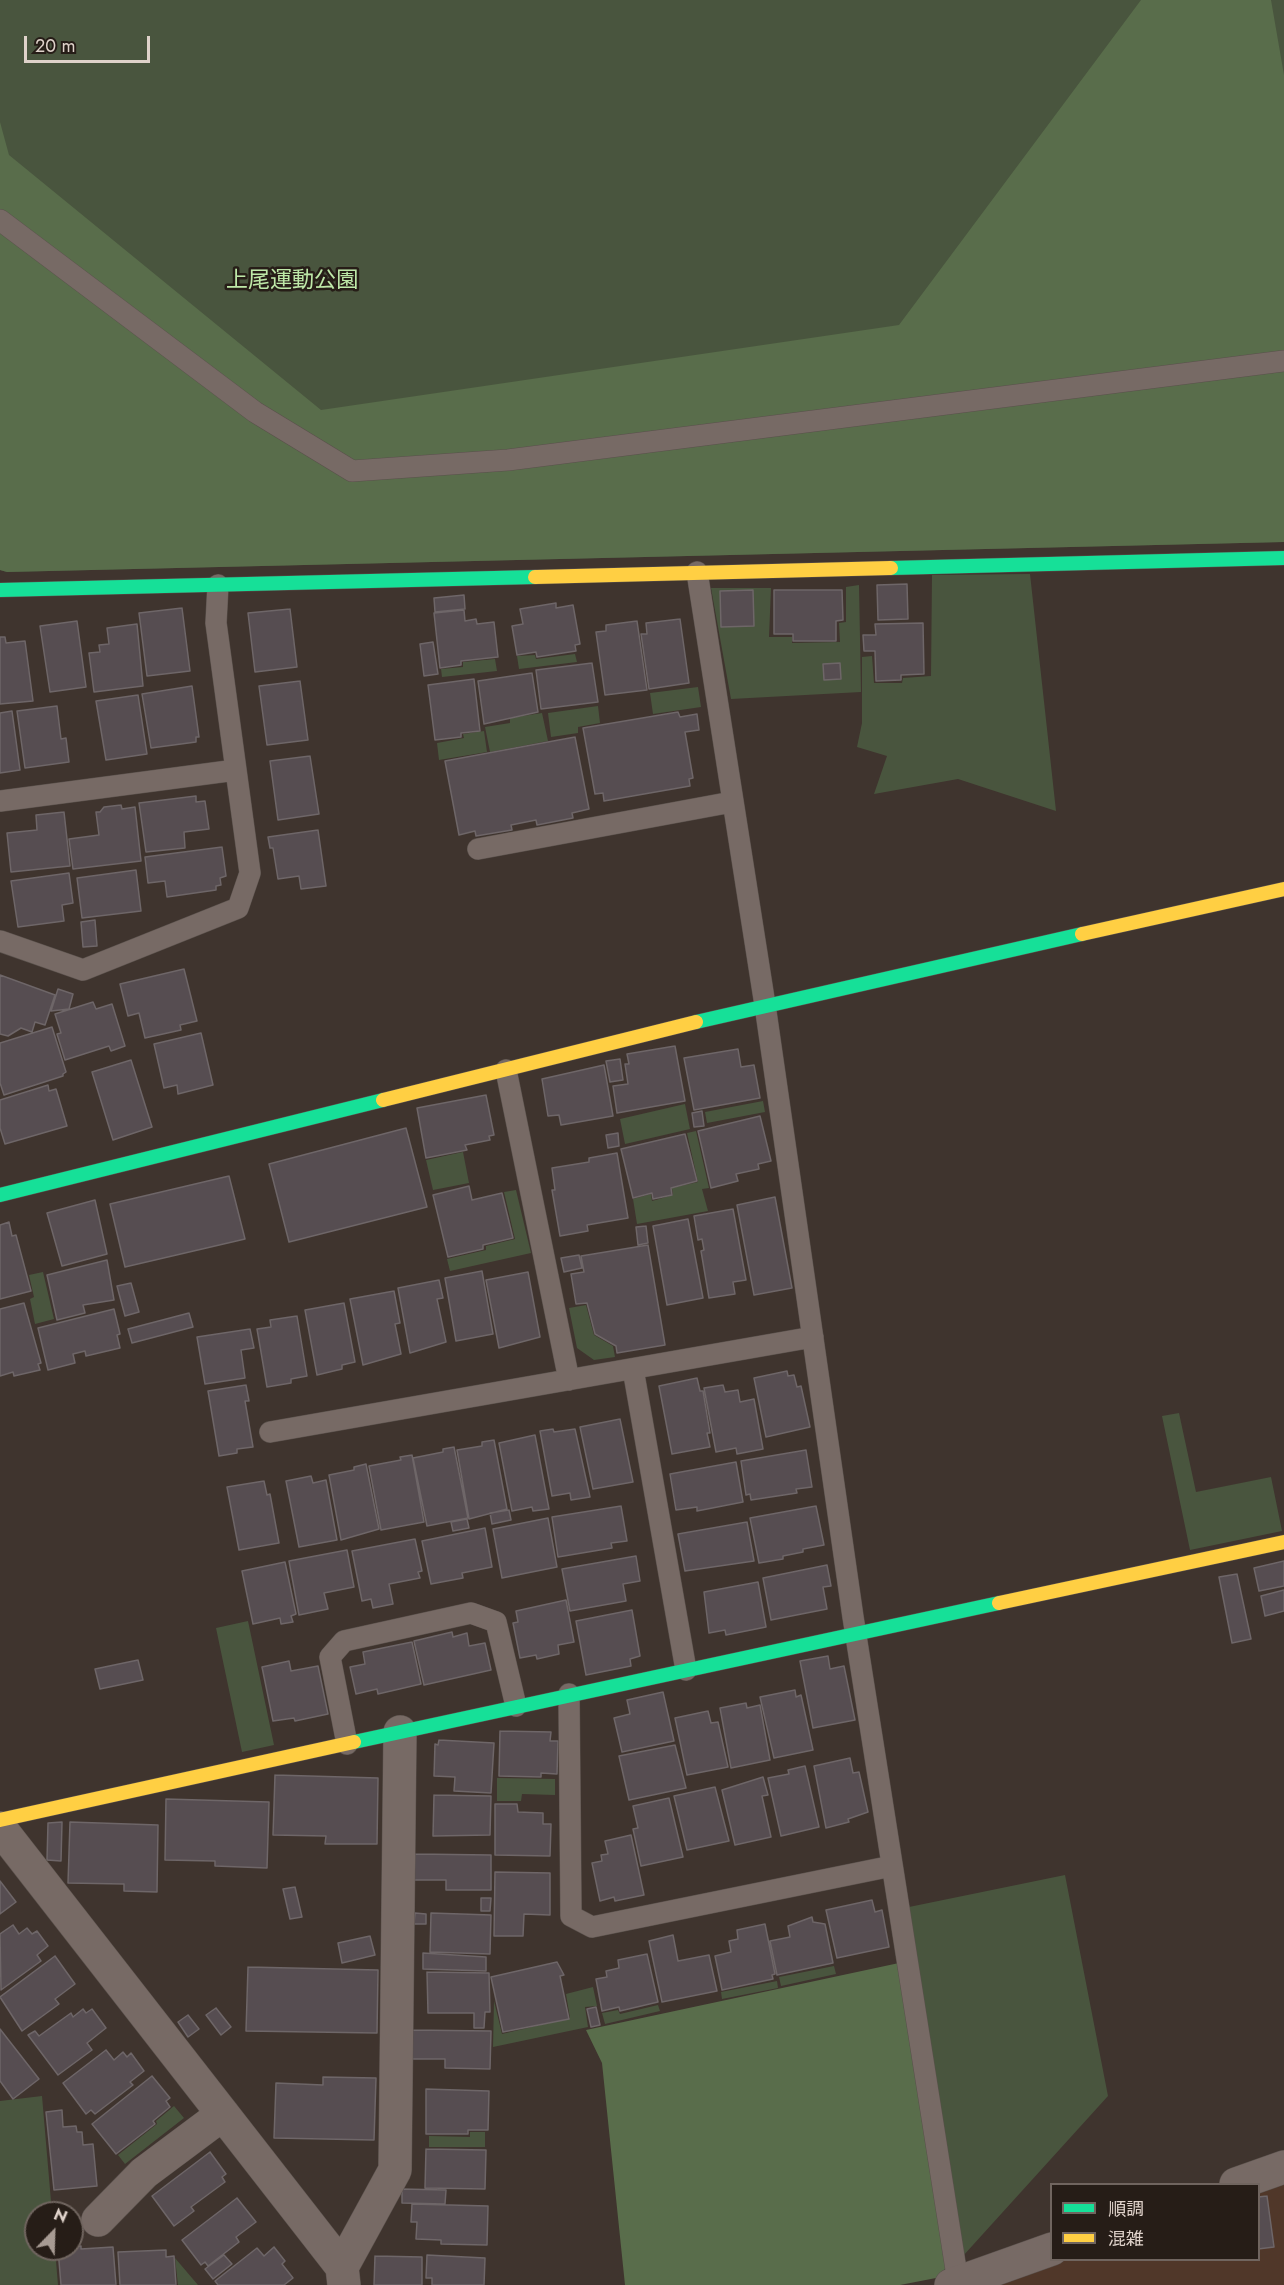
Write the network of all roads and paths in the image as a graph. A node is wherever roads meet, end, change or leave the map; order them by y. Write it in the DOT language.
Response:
graph roads {
  1 [pos="0,220"];
  2 [pos="1284,362"];
  3 [pos="1284,558"];
  4 [pos="697,572"];
  5 [pos="218,585"];
  6 [pos="0,591"];
  7 [pos="236,770"];
  8 [pos="0,801"];
  9 [pos="732,802"];
  10 [pos="478,849"];
  11 [pos="1284,889"];
  12 [pos="0,941"];
  13 [pos="765,1005"];
  14 [pos="506,1070"];
  15 [pos="0,1195"];
  16 [pos="813,1337"];
  17 [pos="633,1369"];
  18 [pos="569,1380"];
  19 [pos="270,1432"];
  20 [pos="1284,1542"];
  21 [pos="856,1633"];
  22 [pos="686,1670"];
  23 [pos="569,1694"];
  24 [pos="516,1706"];
  25 [pos="400,1732"];
  26 [pos="347,1744"];
  27 [pos="0,1820"];
  28 [pos="0,1828"];
  29 [pos="892,1866"];
  30 [pos="223,2114"];
  31 [pos="1284,2167"];
  32 [pos="1239,2183"];
  33 [pos="98,2220"];
  34 [pos="1050,2250"];
  35 [pos="343,2276"];
  36 [pos="955,2283"];
  1 -- 2 [label="lane"];
  3 -- 4 [label="street"];
  4 -- 5 [label="street"];
  4 -- 9 [label="lane"];
  5 -- 6 [label="street"];
  5 -- 7 [label="lane"];
  7 -- 8 [label="lane"];
  7 -- 12 [label="lane"];
  9 -- 10 [label="lane"];
  9 -- 13 [label="lane"];
  11 -- 13 [label="street"];
  13 -- 14 [label="street"];
  13 -- 16 [label="lane"];
  14 -- 15 [label="street"];
  14 -- 18 [label="lane"];
  16 -- 17 [label="lane"];
  16 -- 21 [label="lane"];
  17 -- 18 [label="lane"];
  17 -- 22 [label="lane"];
  18 -- 19 [label="lane"];
  20 -- 21 [label="street"];
  21 -- 22 [label="street"];
  21 -- 29 [label="lane"];
  22 -- 23 [label="street"];
  23 -- 24 [label="street"];
  23 -- 29 [label="lane"];
  24 -- 25 [label="street"];
  24 -- 26 [label="lane"];
  25 -- 26 [label="street"];
  25 -- 35 [label="street"];
  26 -- 27 [label="street"];
  28 -- 30 [label="street"];
  29 -- 36 [label="lane"];
  30 -- 33 [label="street"];
  30 -- 35 [label="street"];
  31 -- 32 [label="street"];
  34 -- 36 [label="street"];
}
